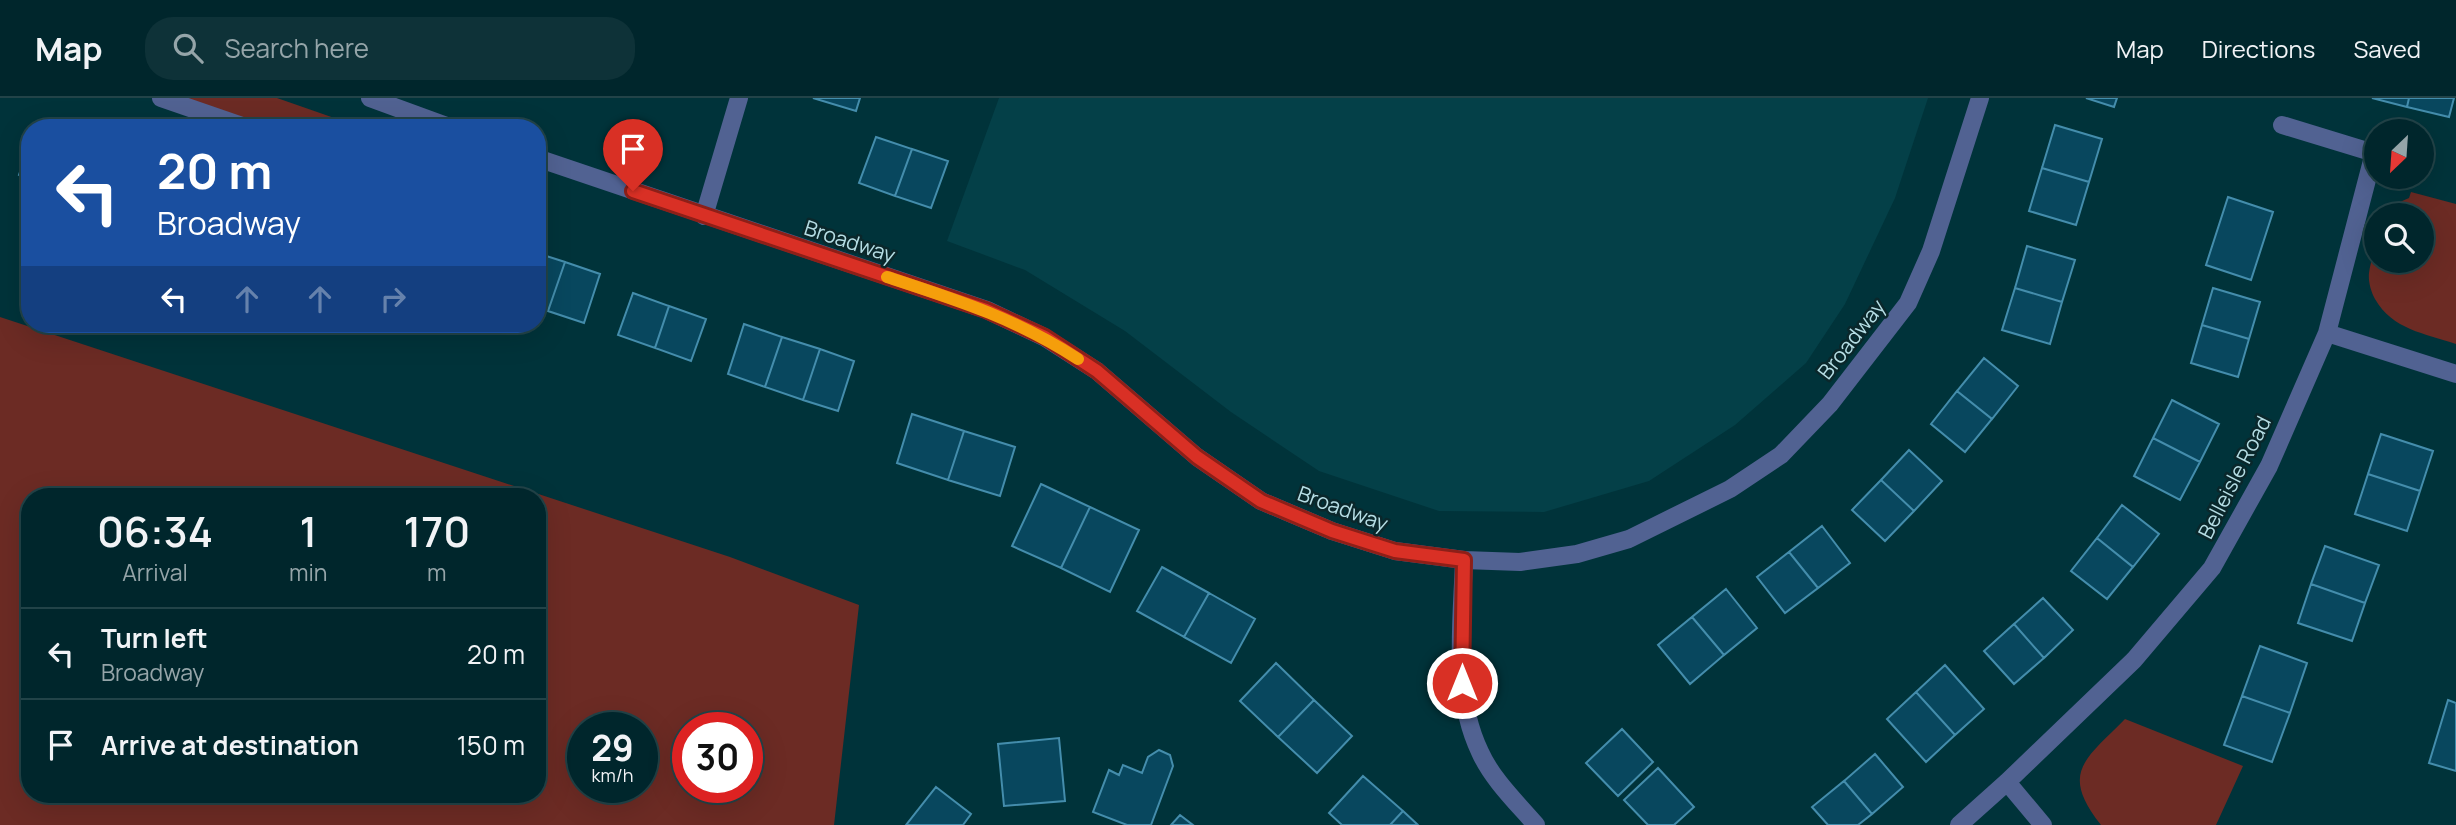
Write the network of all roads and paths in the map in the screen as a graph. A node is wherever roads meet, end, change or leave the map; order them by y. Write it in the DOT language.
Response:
graph roads {
  1 [pos="161,98"];
  2 [pos="370,98"];
  3 [pos="739,98"];
  4 [pos="1980,98"];
  5 [pos="222,119"];
  6 [pos="427,119"];
  7 [pos="2282,125"];
  8 [pos="546,161"];
  9 [pos="704,216"];
  10 [pos="2327,333"];
  11 [pos="2456,374"];
  12 [pos="1464,560"];
  13 [pos="2007,782"];
  14 [pos="1536,825"];
  15 [pos="1959,825"];
  16 [pos="2043,825"];
  1 -- 5 [label="street"];
  2 -- 6 [label="street"];
  3 -- 9 [label="street"];
  4 -- 12 [label="street, Broadway"];
  7 -- 10 [label="street, Belleisle Road"];
  8 -- 9 [label="street, Broadway"];
  9 -- 12 [label="street, Broadway"];
  10 -- 11 [label="street"];
  10 -- 13 [label="street, Belleisle Road"];
  12 -- 14 [label="street"];
  13 -- 15 [label="street, Belleisle Road"];
  13 -- 16 [label="street"];
}
